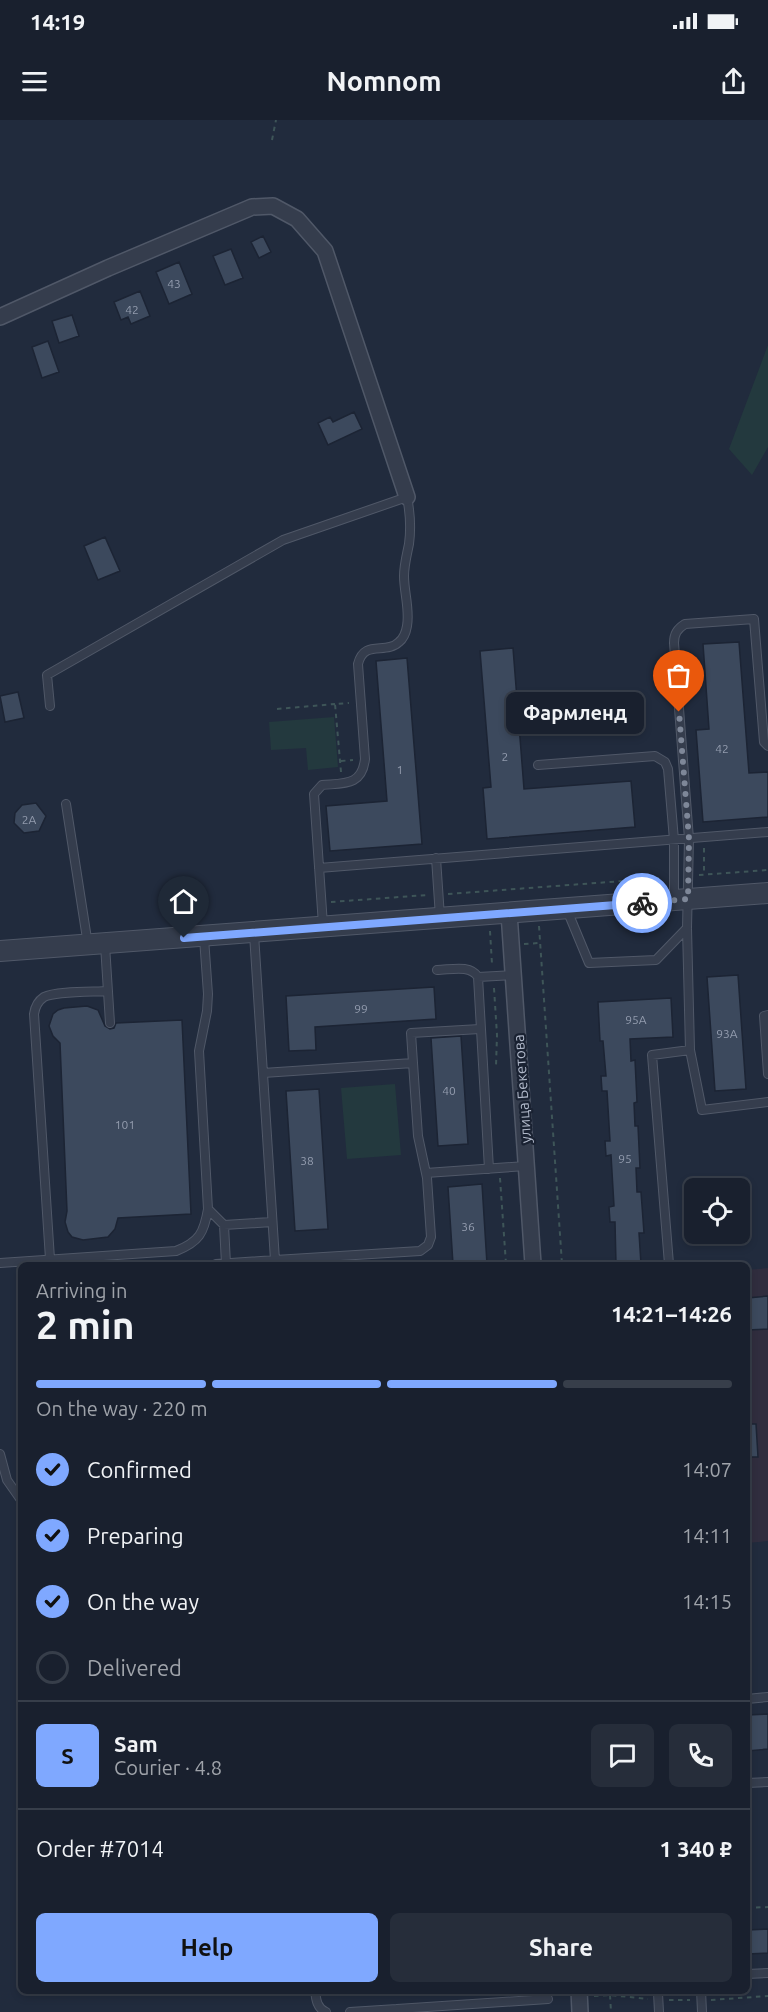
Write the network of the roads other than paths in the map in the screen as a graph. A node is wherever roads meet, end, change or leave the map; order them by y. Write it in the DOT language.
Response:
graph roads {
  1 [pos="0,317"];
  2 [pos="407,498"];
  3 [pos="51,706"];
  4 [pos="768,746"];
  5 [pos="538,765"];
  6 [pos="66,804"];
  7 [pos="768,832"];
  8 [pos="689,839"];
  9 [pos="674,840"];
  10 [pos="436,858"];
  11 [pos="319,868"];
  12 [pos="768,893"];
  13 [pos="681,900"];
  14 [pos="567,908"];
  15 [pos="509,913"];
  16 [pos="440,918"];
  17 [pos="323,927"];
  18 [pos="687,928"];
  19 [pos="254,932"];
  20 [pos="204,936"];
  21 [pos="96,944"];
  22 [pos="0,951"];
  23 [pos="437,970"];
  24 [pos="514,975"];
  25 [pos="478,976"];
  26 [pos="108,991"];
  27 [pos="768,1016"];
  28 [pos="110,1023"];
  29 [pos="480,1029"];
  30 [pos="690,1050"];
  31 [pos="413,1063"];
  32 [pos="263,1073"];
  33 [pos="768,1074"];
  34 [pos="768,1102"];
  35 [pos="527,1166"];
  36 [pos="489,1169"];
  37 [pos="426,1173"];
  38 [pos="208,1209"];
  39 [pos="272,1222"];
  40 [pos="224,1225"];
  41 [pos="50,1259"];
  42 [pos="275,1260"];
  43 [pos="18,1262"];
  44 [pos="36,1262"];
  45 [pos="226,1262"];
  46 [pos="242,1262"];
  47 [pos="291,1262"];
  48 [pos="533,1262"];
  49 [pos="669,1262"];
  50 [pos="0,1263"];
  51 [pos="0,1454"];
  52 [pos="18,1496"];
  53 [pos="768,1697"];
  54 [pos="750,1699"];
  55 [pos="768,1782"];
  56 [pos="750,1783"];
  57 [pos="768,1973"];
  58 [pos="750,1974"];
  59 [pos="316,1994"];
  60 [pos="579,1994"];
  61 [pos="701,1994"];
  62 [pos="658,1996"];
  63 [pos="548,1999"];
  64 [pos="397,2010"];
  65 [pos="326,2012"];
  66 [pos="350,2012"];
  67 [pos="580,2012"];
  68 [pos="659,2012"];
  69 [pos="702,2012"];
  1 -- 2 [label="street"];
  2 -- 3 [label="lane"];
  2 -- 11 [label="lane"];
  4 -- 8 [label="lane"];
  5 -- 9 [label="lane"];
  6 -- 21 [label="lane"];
  7 -- 8 [label="lane"];
  8 -- 9 [label="lane"];
  8 -- 13 [label="lane"];
  9 -- 10 [label="lane"];
  9 -- 13 [label="lane"];
  10 -- 11 [label="lane"];
  10 -- 16 [label="lane"];
  11 -- 17 [label="lane"];
  12 -- 13 [label="street"];
  13 -- 14 [label="street"];
  13 -- 18 [label="lane"];
  14 -- 15 [label="street"];
  14 -- 18 [label="lane"];
  15 -- 16 [label="street"];
  15 -- 24 [label="street, улица Бекетова"];
  16 -- 17 [label="street"];
  17 -- 19 [label="street"];
  18 -- 30 [label="lane"];
  19 -- 20 [label="street"];
  19 -- 32 [label="lane"];
  20 -- 21 [label="street"];
  20 -- 38 [label="lane"];
  21 -- 22 [label="street"];
  21 -- 26 [label="lane"];
  23 -- 25 [label="lane"];
  24 -- 25 [label="lane"];
  24 -- 35 [label="street, улица Бекетова"];
  25 -- 29 [label="lane"];
  26 -- 28 [label="lane"];
  26 -- 41 [label="lane"];
  27 -- 33 [label="lane"];
  29 -- 31 [label="lane"];
  29 -- 36 [label="lane"];
  30 -- 34 [label="lane"];
  30 -- 49 [label="lane"];
  31 -- 32 [label="lane"];
  31 -- 37 [label="lane"];
  32 -- 39 [label="lane"];
  35 -- 36 [label="lane"];
  35 -- 48 [label="street, улица Бекетова"];
  36 -- 37 [label="lane"];
  37 -- 47 [label="lane"];
  38 -- 40 [label="lane"];
  38 -- 41 [label="lane"];
  39 -- 40 [label="lane"];
  39 -- 42 [label="lane"];
  40 -- 45 [label="lane"];
  41 -- 44 [label="lane"];
  42 -- 46 [label="lane"];
  42 -- 47 [label="lane"];
  43 -- 50 [label="lane"];
  51 -- 52 [label="lane"];
  53 -- 54 [label="lane"];
  55 -- 56 [label="lane"];
  57 -- 58 [label="lane"];
  59 -- 65 [label="lane"];
  60 -- 67 [label="street"];
  61 -- 69 [label="lane"];
  62 -- 68 [label="lane"];
  63 -- 64 [label="lane"];
  64 -- 66 [label="lane"];
}
